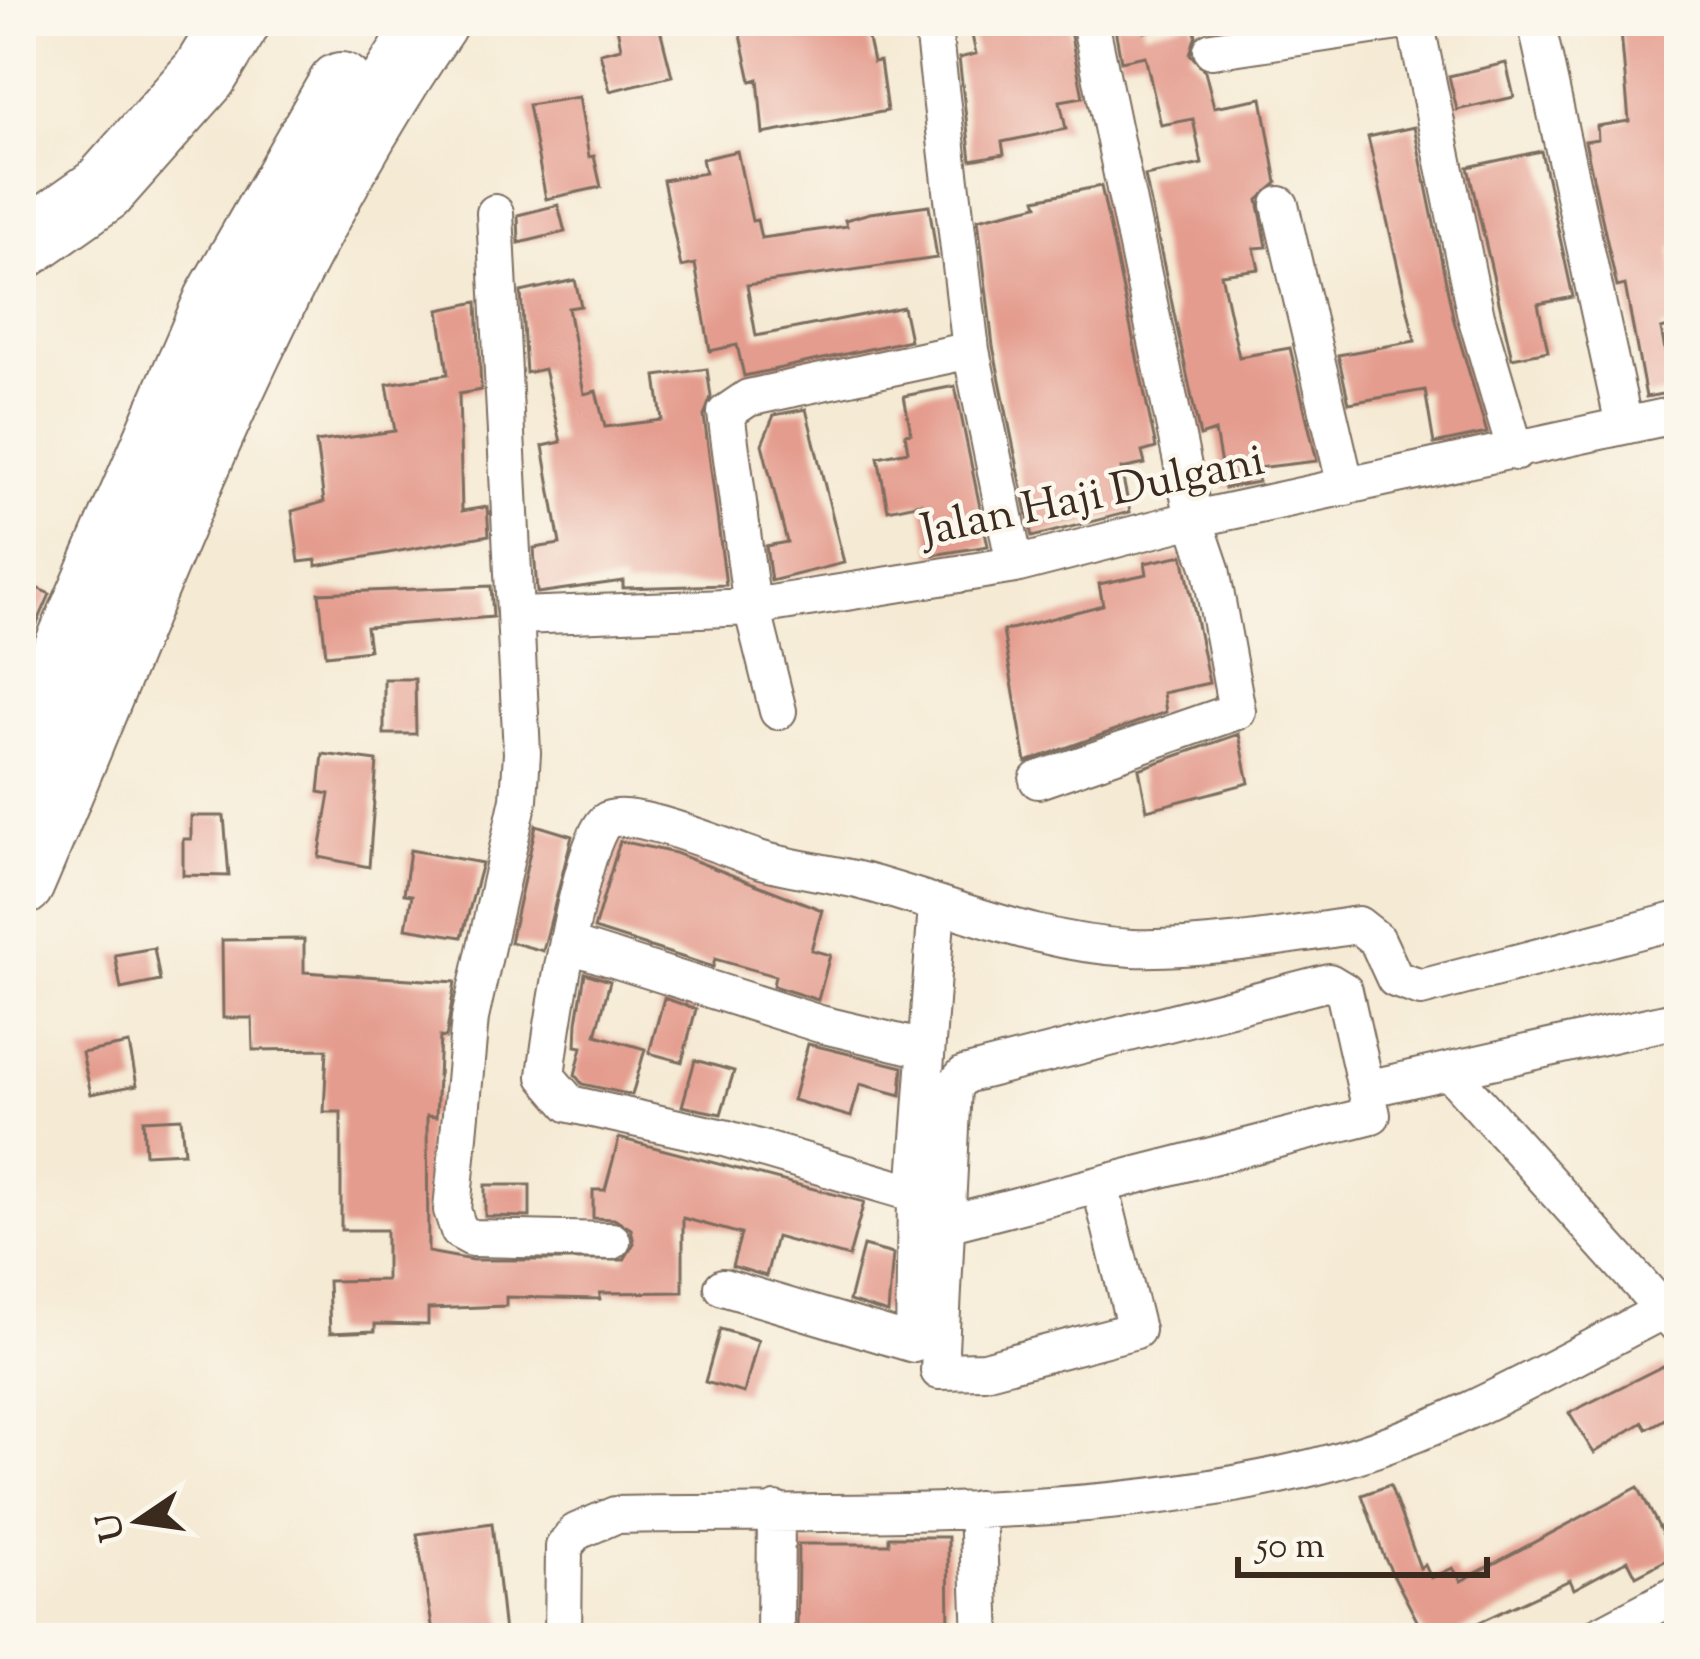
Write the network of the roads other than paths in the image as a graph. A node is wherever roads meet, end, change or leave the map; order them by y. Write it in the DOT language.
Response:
graph roads {
  1 [pos="237,21"];
  2 [pos="380,21"];
  3 [pos="434,21"];
  4 [pos="932,21"];
  5 [pos="1090,21"];
  6 [pos="1405,21"];
  7 [pos="1415,21"];
  8 [pos="1536,21"];
  9 [pos="1212,50"];
  10 [pos="1280,205"];
  11 [pos="495,213"];
  12 [pos="21,247"];
  13 [pos="971,350"];
  14 [pos="1679,415"];
  15 [pos="1624,425"];
  16 [pos="1516,452"];
  17 [pos="1346,487"];
  18 [pos="1194,519"];
  19 [pos="1015,565"];
  20 [pos="752,607"];
  21 [pos="519,616"];
  22 [pos="778,711"];
  23 [pos="21,756"];
  24 [pos="1038,780"];
  25 [pos="21,884"];
  26 [pos="937,905"];
  27 [pos="1679,920"];
  28 [pos="570,945"];
  29 [pos="1676,1023"];
  30 [pos="925,1048"];
  31 [pos="1450,1072"];
  32 [pos="1366,1089"];
  33 [pos="1100,1185"];
  34 [pos="916,1194"];
  35 [pos="946,1224"];
  36 [pos="612,1241"];
  37 [pos="723,1287"];
  38 [pos="1672,1319"];
  39 [pos="977,1509"];
  40 [pos="776,1511"];
  41 [pos="1678,1596"];
  42 [pos="563,1638"];
  43 [pos="775,1638"];
  44 [pos="982,1638"];
  45 [pos="1594,1638"];
  1 -- 12 [label="highway"];
  2 -- 23 [label="highway"];
  3 -- 25 [label="highway"];
  4 -- 13 [label="street"];
  5 -- 18 [label="street"];
  6 -- 9 [label="street"];
  7 -- 16 [label="street"];
  8 -- 15 [label="street"];
  10 -- 17 [label="street"];
  11 -- 21 [label="street"];
  13 -- 19 [label="street"];
  13 -- 20 [label="street"];
  14 -- 15 [label="street, Jalan Haji Dulgani"];
  15 -- 16 [label="street, Jalan Haji Dulgani"];
  16 -- 17 [label="street, Jalan Haji Dulgani"];
  17 -- 18 [label="street, Jalan Haji Dulgani"];
  18 -- 19 [label="street, Jalan Haji Dulgani"];
  18 -- 24 [label="street"];
  19 -- 20 [label="street, Jalan Haji Dulgani"];
  20 -- 21 [label="street, Jalan Haji Dulgani"];
  20 -- 22 [label="street"];
  21 -- 36 [label="street"];
  26 -- 27 [label="street"];
  26 -- 28 [label="street"];
  26 -- 30 [label="street"];
  28 -- 30 [label="street"];
  28 -- 34 [label="street"];
  29 -- 31 [label="street"];
  30 -- 34 [label="street"];
  31 -- 32 [label="street"];
  31 -- 38 [label="street"];
  32 -- 33 [label="street"];
  32 -- 35 [label="street"];
  33 -- 35 [label="street"];
  33 -- 35 [label="street"];
  34 -- 37 [label="street"];
  38 -- 39 [label="street"];
  39 -- 40 [label="street"];
  39 -- 44 [label="street"];
  40 -- 42 [label="street"];
  40 -- 43 [label="street"];
  41 -- 45 [label="street"];
}
